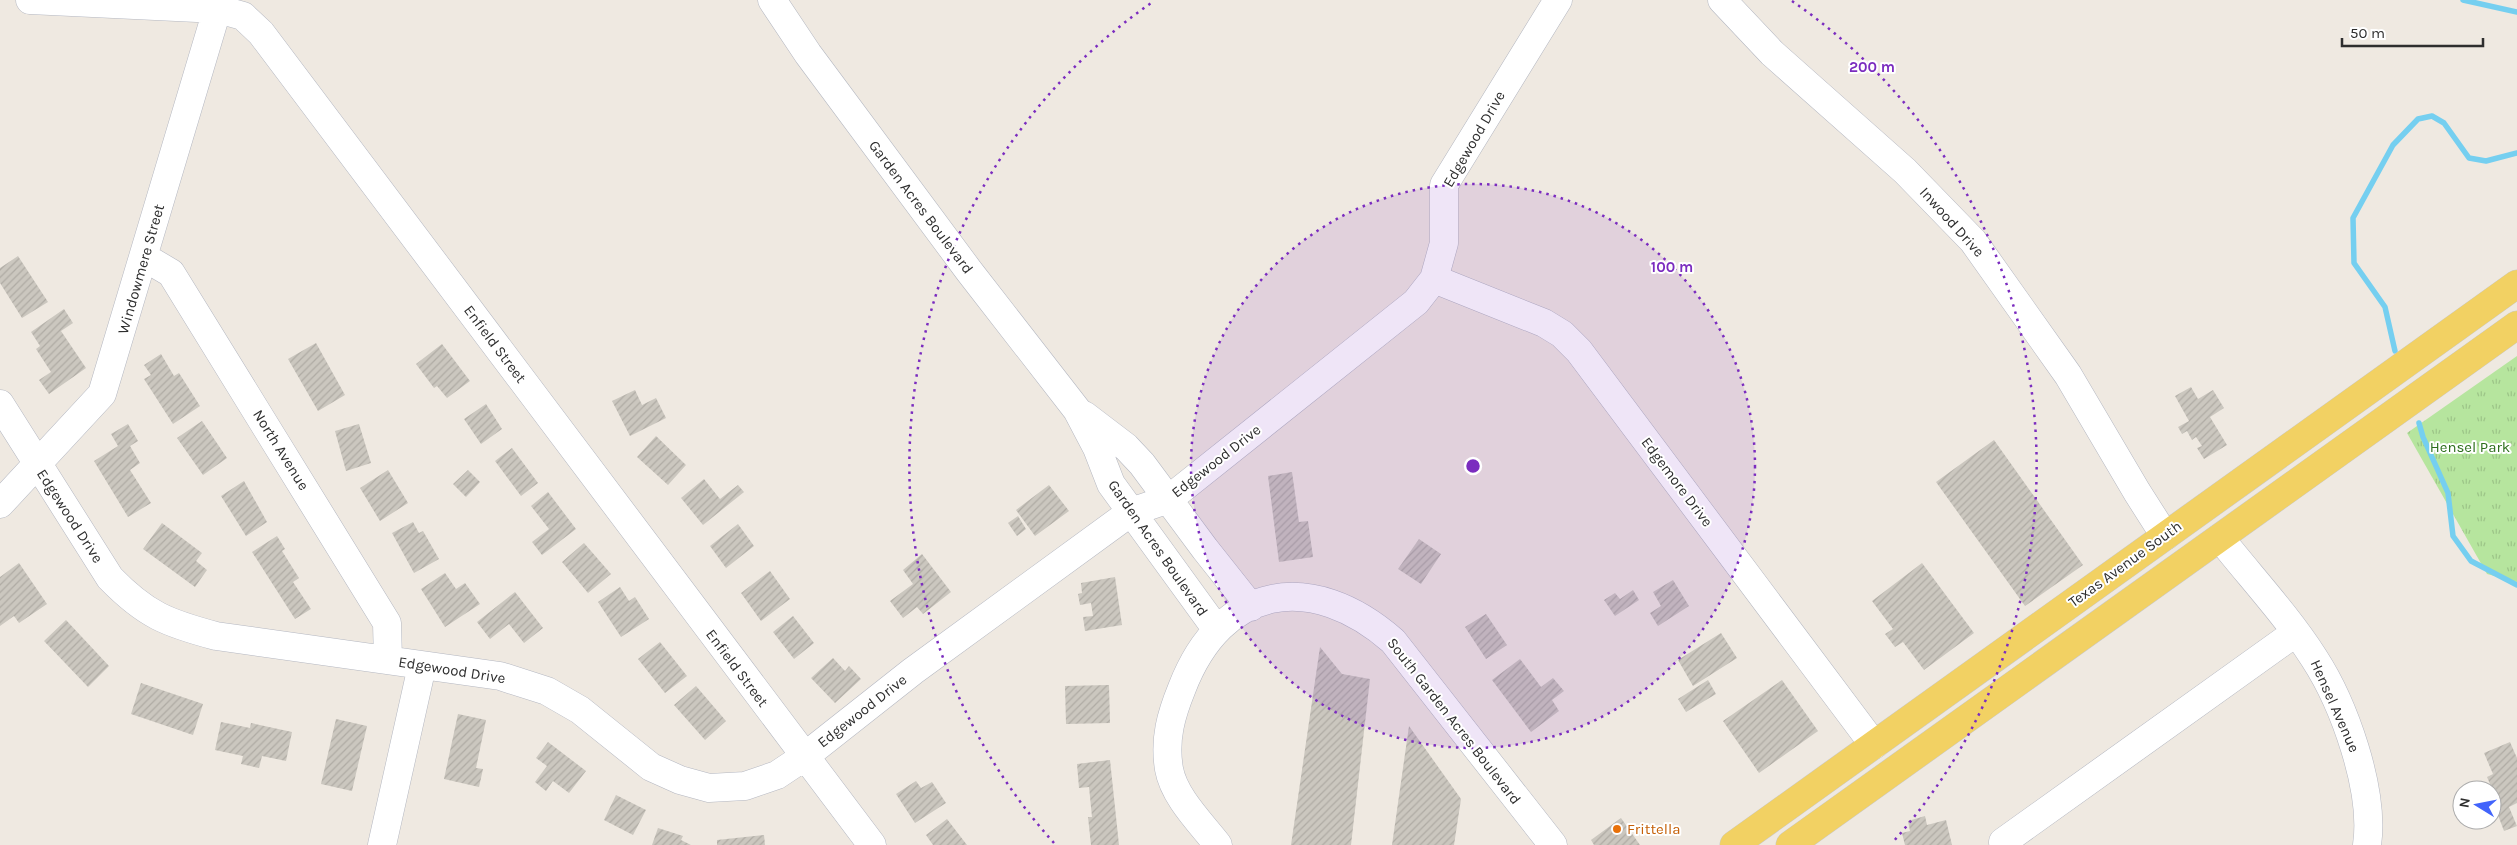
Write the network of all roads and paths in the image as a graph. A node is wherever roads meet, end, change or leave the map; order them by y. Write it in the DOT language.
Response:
graph roads {
  1 [pos="30,0"];
  2 [pos="772,0"];
  3 [pos="1558,0"];
  4 [pos="1722,0"];
  5 [pos="219,4"];
  6 [pos="144,257"];
  7 [pos="1434,279"];
  8 [pos="2517,284"];
  9 [pos="2517,325"];
  10 [pos="2382,380"];
  11 [pos="0,404"];
  12 [pos="1077,410"];
  13 [pos="37,464"];
  14 [pos="1168,499"];
  15 [pos="0,504"];
  16 [pos="1131,512"];
  17 [pos="2165,536"];
  18 [pos="2220,538"];
  19 [pos="1190,594"];
  20 [pos="1233,618"];
  21 [pos="2295,633"];
  22 [pos="388,660"];
  23 [pos="1193,661"];
  24 [pos="422,666"];
  25 [pos="1997,698"];
  26 [pos="1874,745"];
  27 [pos="804,757"];
  28 [pos="2003,842"];
  29 [pos="382,845"];
  30 [pos="872,845"];
  31 [pos="1218,845"];
  32 [pos="1553,845"];
  33 [pos="1734,845"];
  34 [pos="1790,845"];
  35 [pos="2367,845"];
  1 -- 5 [label="street, Enfield Street"];
  2 -- 12 [label="street, Garden Acres Boulevard"];
  3 -- 7 [label="street, Edgewood Drive"];
  4 -- 17 [label="street, Inwood Drive"];
  5 -- 6 [label="street, Windowmere Street"];
  5 -- 27 [label="street, Enfield Street"];
  6 -- 13 [label="street, Windowmere Street"];
  6 -- 22 [label="street, North Avenue"];
  7 -- 14 [label="street, Edgewood Drive"];
  7 -- 26 [label="street, Edgemore Drive"];
  8 -- 10 [label="main road, Texas Avenue South"];
  9 -- 18 [label="main road"];
  10 -- 17 [label="main road, Texas Avenue South"];
  10 -- 18 [label="main road"];
  11 -- 13 [label="street, Edgewood Drive"];
  12 -- 14 [label="street, Garden Acres Boulevard"];
  12 -- 16 [label="street, Garden Acres Boulevard"];
  13 -- 15 [label="street, Windowmere Street"];
  13 -- 22 [label="street, Edgewood Drive"];
  14 -- 16 [label="street, Edgewood Drive"];
  14 -- 20 [label="street, Garden Acres Boulevard"];
  16 -- 19 [label="street, Garden Acres Boulevard"];
  16 -- 27 [label="street, Edgewood Drive"];
  17 -- 25 [label="main road"];
  17 -- 26 [label="main road, Texas Avenue South"];
  18 -- 21 [label="street, Hensel Avenue"];
  18 -- 25 [label="main road"];
  19 -- 20 [label="street, Garden Acres Boulevard"];
  19 -- 23 [label="street"];
  20 -- 23 [label="street"];
  20 -- 32 [label="street, South Garden Acres Boulevard"];
  21 -- 28 [label="street"];
  21 -- 35 [label="street, Hensel Avenue"];
  22 -- 24 [label="street, Edgewood Drive"];
  23 -- 31 [label="street"];
  24 -- 27 [label="street, Edgewood Drive"];
  24 -- 29 [label="street"];
  25 -- 34 [label="main road"];
  26 -- 33 [label="main road, Texas Avenue South"];
  27 -- 30 [label="street, Enfield Street"];
}
